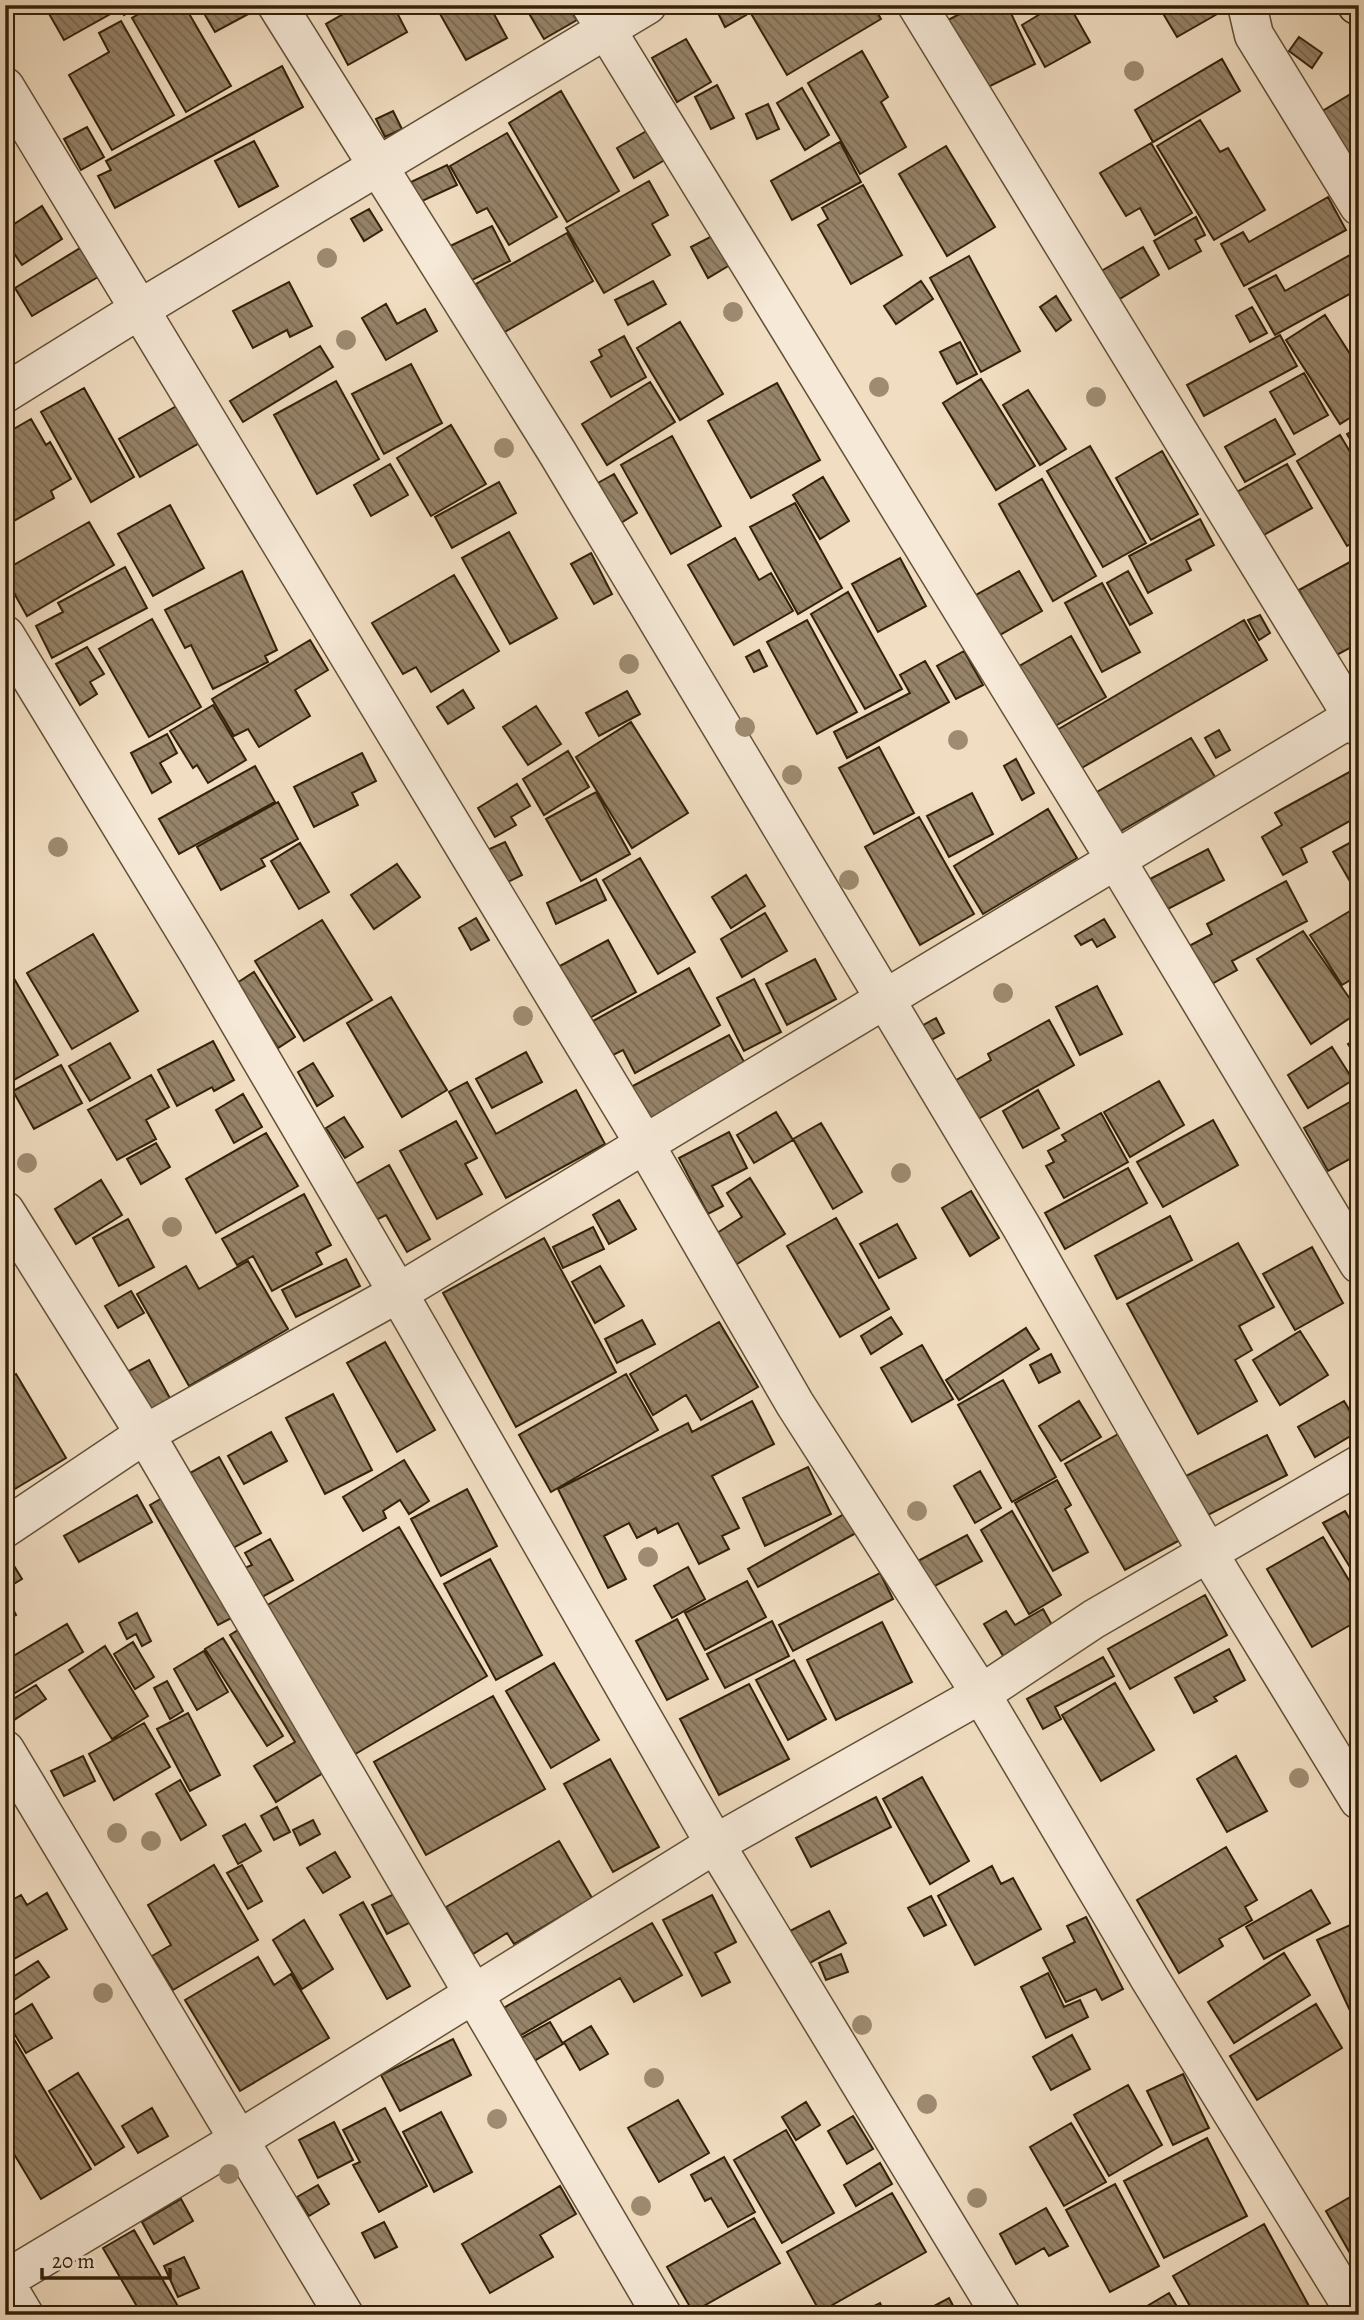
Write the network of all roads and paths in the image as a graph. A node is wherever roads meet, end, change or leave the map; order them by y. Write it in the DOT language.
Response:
graph roads {
  1 [pos="277,5"];
  2 [pos="647,5"];
  3 [pos="917,5"];
  4 [pos="1247,5"];
  5 [pos="598,17"];
  6 [pos="5,87"];
  7 [pos="375,166"];
  8 [pos="1359,206"];
  9 [pos="139,309"];
  10 [pos="5,393"];
  11 [pos="5,635"];
  12 [pos="1357,719"];
  13 [pos="1116,860"];
  14 [pos="884,1002"];
  15 [pos="644,1143"];
  16 [pos="5,1211"];
  17 [pos="1359,1264"];
  18 [pos="398,1293"];
  19 [pos="145,1434"];
  20 [pos="1359,1465"];
  21 [pos="5,1528"];
  22 [pos="1208,1553"];
  23 [pos="981,1693"];
  24 [pos="5,1750"];
  25 [pos="1359,1800"];
  26 [pos="715,1844"];
  27 [pos="475,1991"];
  28 [pos="240,2139"];
  29 [pos="5,2281"];
  30 [pos="24,2315"];
  31 [pos="344,2315"];
  32 [pos="662,2315"];
  33 [pos="1001,2315"];
  34 [pos="1357,2315"];
  1 -- 7 [label="street"];
  2 -- 5 [label="street"];
  3 -- 12 [label="street"];
  4 -- 8 [label="street"];
  5 -- 7 [label="street"];
  5 -- 13 [label="street"];
  6 -- 9 [label="street"];
  7 -- 9 [label="street"];
  7 -- 14 [label="street"];
  9 -- 10 [label="street"];
  9 -- 15 [label="street"];
  11 -- 18 [label="street"];
  12 -- 13 [label="street"];
  13 -- 14 [label="street"];
  13 -- 17 [label="street"];
  14 -- 15 [label="street"];
  14 -- 22 [label="street"];
  15 -- 18 [label="street"];
  15 -- 23 [label="street"];
  16 -- 19 [label="street"];
  18 -- 19 [label="street"];
  18 -- 26 [label="street"];
  19 -- 21 [label="street"];
  19 -- 27 [label="street"];
  20 -- 22 [label="street"];
  22 -- 23 [label="street"];
  22 -- 25 [label="street"];
  23 -- 26 [label="street"];
  23 -- 34 [label="street"];
  24 -- 28 [label="street"];
  26 -- 27 [label="street"];
  26 -- 33 [label="street"];
  27 -- 28 [label="street"];
  27 -- 32 [label="street"];
  28 -- 29 [label="street"];
  28 -- 31 [label="street"];
  29 -- 30 [label="street"];
}
